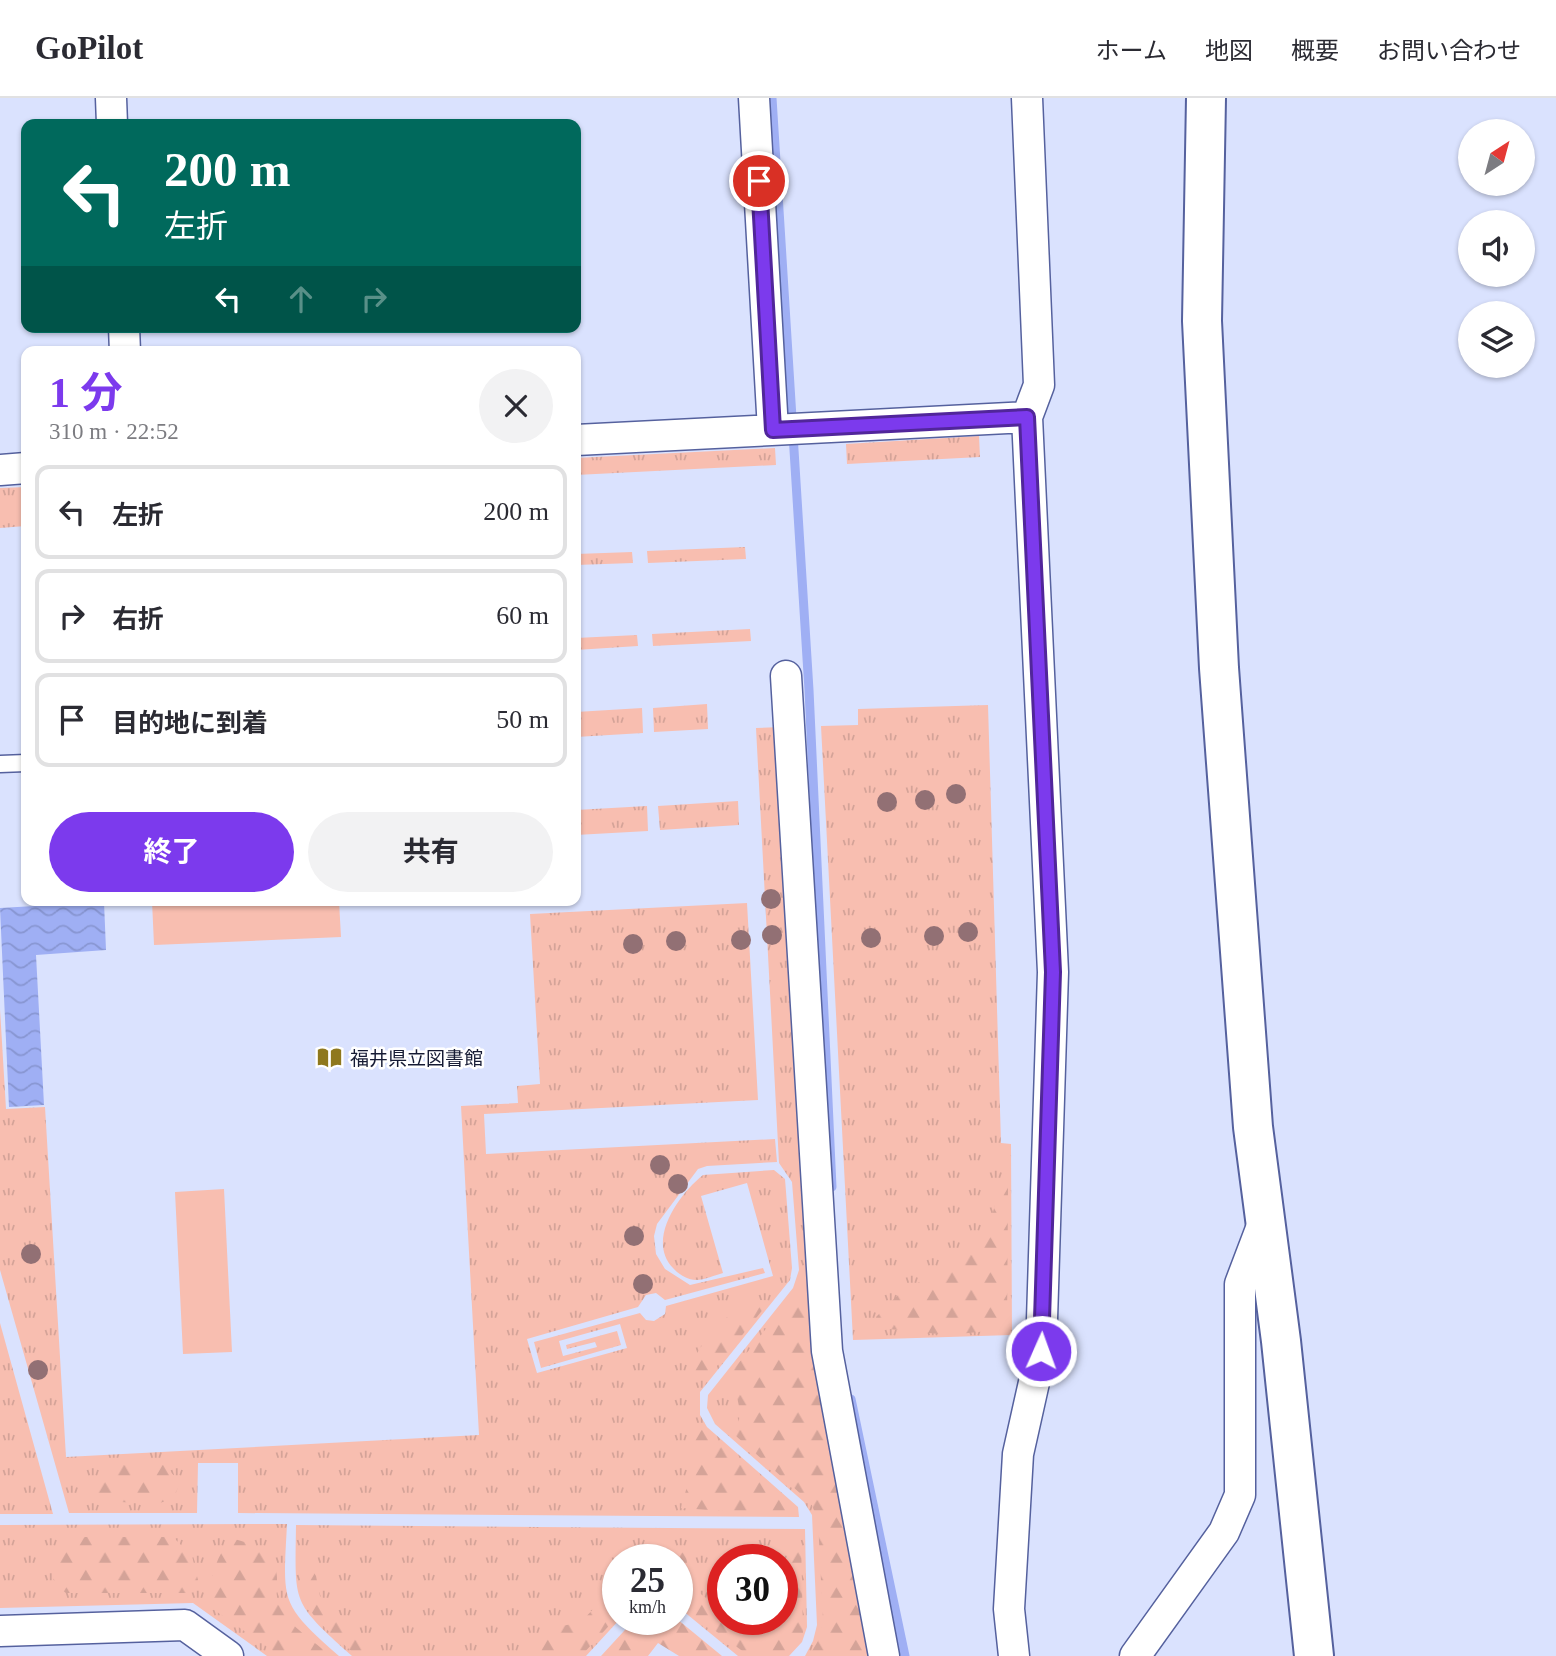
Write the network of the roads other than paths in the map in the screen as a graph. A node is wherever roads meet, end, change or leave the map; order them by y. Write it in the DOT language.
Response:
graph roads {
  1 [pos="111,98"];
  2 [pos="754,98"];
  3 [pos="1027,98"];
  4 [pos="1206,98"];
  5 [pos="112,119"];
  6 [pos="1027,417"];
  7 [pos="776,430"];
  8 [pos="581,440"];
  9 [pos="21,468"];
  10 [pos="0,470"];
  11 [pos="786,676"];
  12 [pos="21,763"];
  13 [pos="0,764"];
  14 [pos="1265,1218"];
  15 [pos="0,1631"];
  16 [pos="228,1656"];
  17 [pos="884,1656"];
  18 [pos="1014,1656"];
  19 [pos="1135,1656"];
  20 [pos="1314,1656"];
  1 -- 5 [label="street"];
  2 -- 7 [label="street"];
  3 -- 6 [label="street"];
  4 -- 14 [label="street"];
  6 -- 7 [label="street"];
  6 -- 18 [label="street"];
  7 -- 8 [label="street"];
  9 -- 10 [label="street"];
  11 -- 17 [label="street"];
  12 -- 13 [label="lane"];
  14 -- 19 [label="street"];
  14 -- 20 [label="street"];
  15 -- 16 [label="street"];
}
